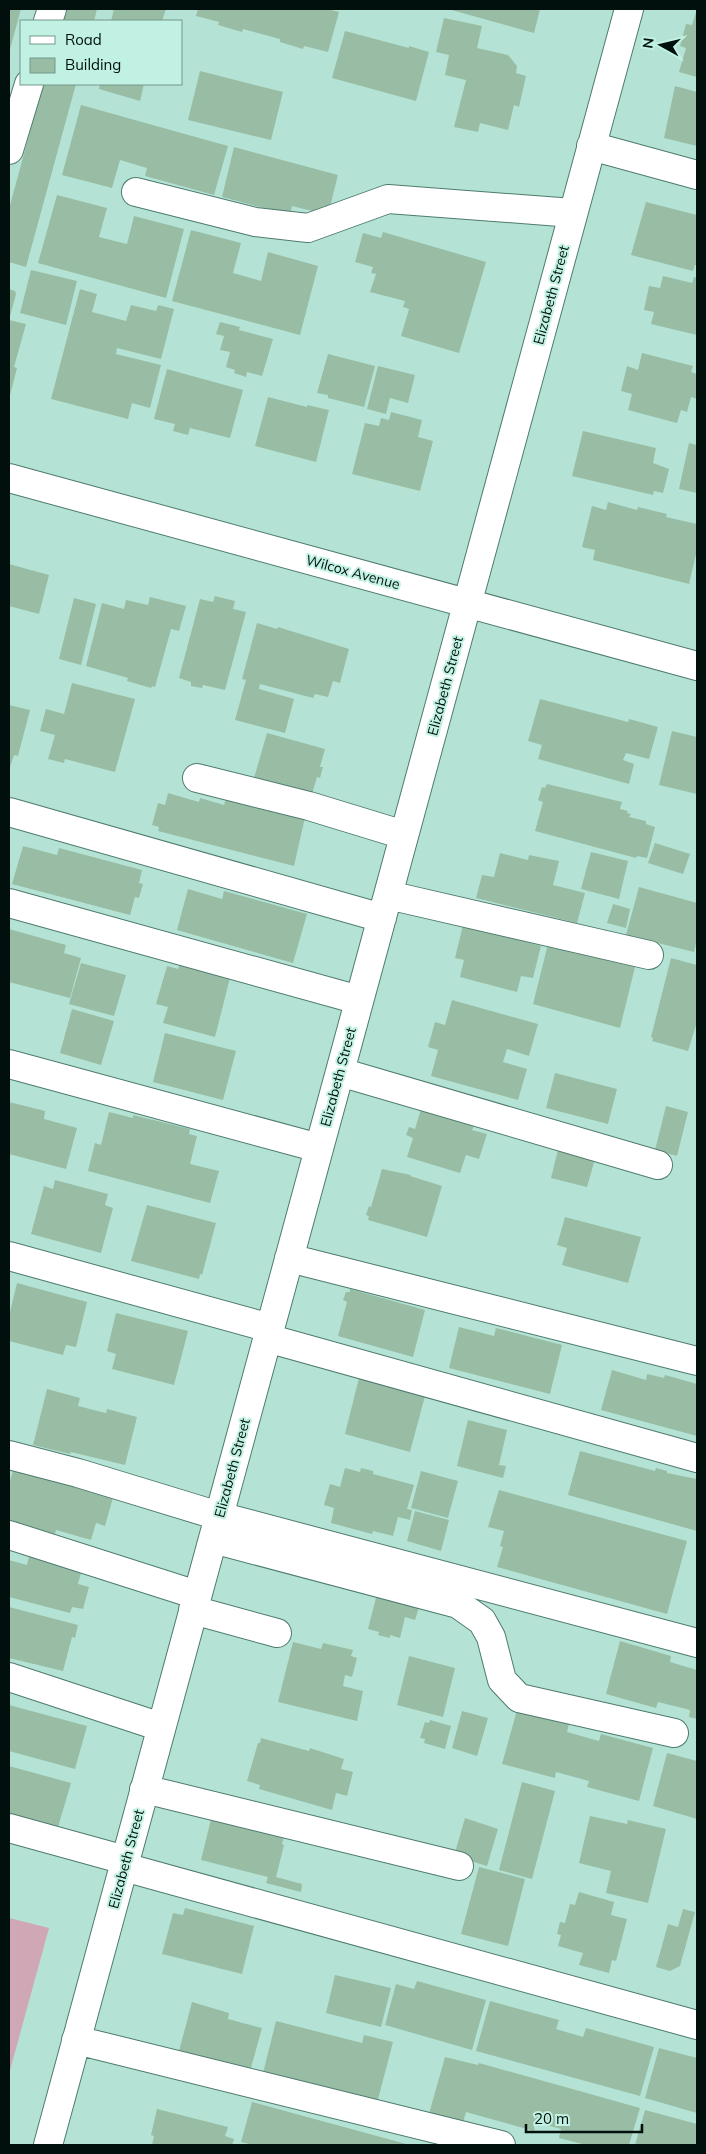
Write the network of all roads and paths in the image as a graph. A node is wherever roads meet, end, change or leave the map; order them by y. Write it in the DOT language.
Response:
graph roads {
  1 [pos="629,9"];
  2 [pos="29,85"];
  3 [pos="591,146"];
  4 [pos="9,150"];
  5 [pos="697,175"];
  6 [pos="136,192"];
  7 [pos="573,213"];
  8 [pos="9,478"];
  9 [pos="467,603"];
  10 [pos="697,666"];
  11 [pos="197,778"];
  12 [pos="9,812"];
  13 [pos="404,835"];
  14 [pos="9,903"];
  15 [pos="385,906"];
  16 [pos="649,955"];
  17 [pos="359,1000"];
  18 [pos="9,1064"];
  19 [pos="340,1072"];
  20 [pos="319,1148"];
  21 [pos="658,1166"];
  22 [pos="9,1256"];
  23 [pos="289,1258"];
  24 [pos="269,1333"];
  25 [pos="697,1361"];
  26 [pos="9,1455"];
  27 [pos="697,1458"];
  28 [pos="216,1528"];
  29 [pos="9,1535"];
  30 [pos="195,1603"];
  31 [pos="277,1634"];
  32 [pos="697,1643"];
  33 [pos="9,1677"];
  34 [pos="162,1727"];
  35 [pos="674,1733"];
  36 [pos="144,1789"];
  37 [pos="9,1828"];
  38 [pos="124,1863"];
  39 [pos="459,1866"];
  40 [pos="697,2025"];
  41 [pos="76,2040"];
  42 [pos="48,2145"];
  43 [pos="501,2145"];
  1 -- 3 [label="street, Elizabeth Street"];
  2 -- 4 [label="street"];
  3 -- 5 [label="street"];
  3 -- 7 [label="street, Elizabeth Street"];
  6 -- 7 [label="street"];
  7 -- 9 [label="street, Elizabeth Street"];
  8 -- 9 [label="street, Wilcox Avenue"];
  9 -- 10 [label="street, Wilcox Avenue"];
  9 -- 13 [label="street, Elizabeth Street"];
  11 -- 13 [label="street"];
  12 -- 15 [label="street"];
  13 -- 15 [label="street, Elizabeth Street"];
  14 -- 17 [label="street"];
  15 -- 16 [label="street"];
  15 -- 17 [label="street, Elizabeth Street"];
  17 -- 19 [label="street, Elizabeth Street"];
  18 -- 20 [label="street"];
  19 -- 20 [label="street, Elizabeth Street"];
  19 -- 21 [label="street"];
  20 -- 23 [label="street, Elizabeth Street"];
  22 -- 24 [label="street"];
  23 -- 24 [label="street, Elizabeth Street"];
  23 -- 25 [label="street"];
  24 -- 27 [label="street"];
  24 -- 28 [label="street, Elizabeth Street"];
  26 -- 28 [label="street"];
  28 -- 30 [label="street, Elizabeth Street"];
  28 -- 32 [label="street"];
  28 -- 35 [label="street"];
  29 -- 30 [label="street"];
  30 -- 31 [label="street"];
  30 -- 34 [label="street, Elizabeth Street"];
  33 -- 34 [label="street"];
  34 -- 36 [label="street, Elizabeth Street"];
  36 -- 38 [label="street, Elizabeth Street"];
  36 -- 39 [label="street"];
  37 -- 38 [label="street"];
  38 -- 40 [label="street"];
  38 -- 41 [label="street, Elizabeth Street"];
  41 -- 42 [label="street, Elizabeth Street"];
  41 -- 43 [label="street"];
}
